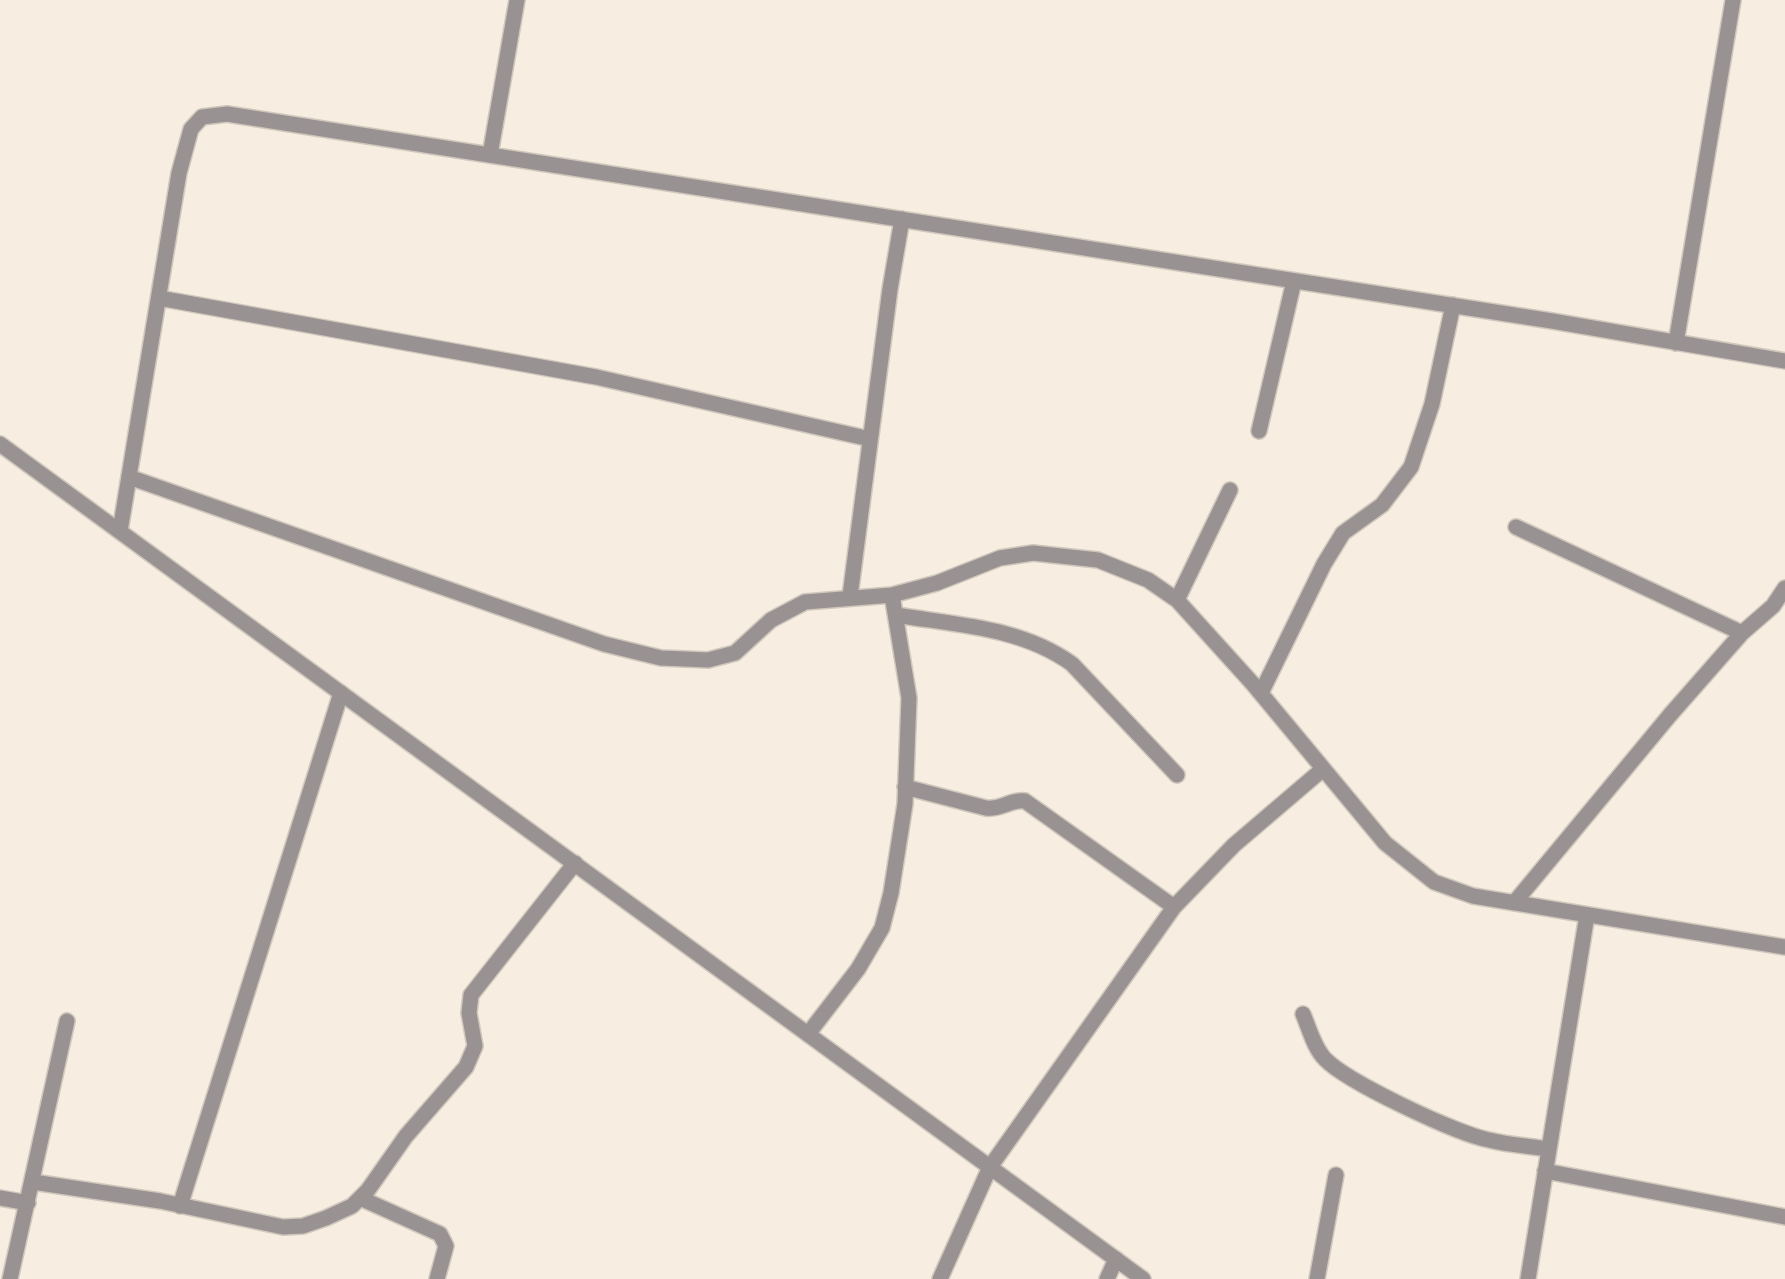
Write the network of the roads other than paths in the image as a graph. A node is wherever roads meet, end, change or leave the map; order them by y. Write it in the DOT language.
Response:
graph roads {
  1 [pos="517,0"];
  2 [pos="1733,0"];
  3 [pos="490,155"];
  4 [pos="902,219"];
  5 [pos="1294,281"];
  6 [pos="159,298"];
  7 [pos="1453,305"];
  8 [pos="1676,343"];
  9 [pos="1785,362"];
  10 [pos="1259,431"];
  11 [pos="870,439"];
  12 [pos="0,444"];
  13 [pos="129,477"];
  14 [pos="1230,490"];
  15 [pos="1516,527"];
  16 [pos="120,531"];
  17 [pos="1785,588"];
  18 [pos="892,595"];
  19 [pos="850,596"];
  20 [pos="1177,600"];
  21 [pos="896,615"];
  22 [pos="1742,633"];
  23 [pos="341,693"];
  24 [pos="1261,693"];
  25 [pos="1323,769"];
  26 [pos="1177,775"];
  27 [pos="905,788"];
  28 [pos="575,863"];
  29 [pos="1514,903"];
  30 [pos="1174,907"];
  31 [pos="1587,915"];
  32 [pos="1785,947"];
  33 [pos="1303,1014"];
  34 [pos="67,1021"];
  35 [pos="808,1034"];
  36 [pos="1549,1149"];
  37 [pos="990,1167"];
  38 [pos="1545,1172"];
  39 [pos="1336,1175"];
  40 [pos="33,1182"];
  41 [pos="0,1198"];
  42 [pos="360,1198"];
  43 [pos="28,1203"];
  44 [pos="180,1206"];
  45 [pos="1785,1217"];
  46 [pos="1116,1259"];
  47 [pos="10,1279"];
  48 [pos="437,1279"];
  49 [pos="940,1279"];
  50 [pos="1107,1279"];
  51 [pos="1143,1279"];
  52 [pos="1317,1279"];
  53 [pos="1528,1279"];
  1 -- 3 [label="street"];
  2 -- 8 [label="street"];
  3 -- 4 [label="street"];
  3 -- 6 [label="street"];
  4 -- 5 [label="street"];
  4 -- 11 [label="street"];
  5 -- 7 [label="street"];
  5 -- 10 [label="street"];
  6 -- 11 [label="street"];
  6 -- 13 [label="street"];
  7 -- 8 [label="street"];
  7 -- 24 [label="street"];
  8 -- 9 [label="street"];
  11 -- 19 [label="street"];
  12 -- 16 [label="street"];
  13 -- 16 [label="street"];
  13 -- 19 [label="street"];
  14 -- 20 [label="street"];
  15 -- 22 [label="street"];
  16 -- 23 [label="street"];
  17 -- 22 [label="street"];
  18 -- 19 [label="street"];
  18 -- 20 [label="street"];
  18 -- 21 [label="street"];
  20 -- 24 [label="street"];
  21 -- 26 [label="street"];
  21 -- 27 [label="street"];
  22 -- 29 [label="street"];
  23 -- 28 [label="street"];
  23 -- 44 [label="street"];
  24 -- 25 [label="street"];
  25 -- 29 [label="street"];
  25 -- 30 [label="street"];
  27 -- 30 [label="street"];
  27 -- 35 [label="street"];
  28 -- 35 [label="street"];
  28 -- 42 [label="street"];
  29 -- 31 [label="street"];
  30 -- 37 [label="street"];
  31 -- 32 [label="street"];
  31 -- 36 [label="street"];
  33 -- 36 [label="street"];
  34 -- 40 [label="street"];
  35 -- 37 [label="street"];
  36 -- 38 [label="street"];
  37 -- 46 [label="street"];
  37 -- 49 [label="street"];
  38 -- 45 [label="street"];
  38 -- 53 [label="street"];
  39 -- 52 [label="street"];
  40 -- 43 [label="street"];
  40 -- 44 [label="street"];
  41 -- 43 [label="street"];
  42 -- 44 [label="street"];
  42 -- 48 [label="street"];
  43 -- 47 [label="street"];
  46 -- 50 [label="street"];
  46 -- 51 [label="street"];
}
